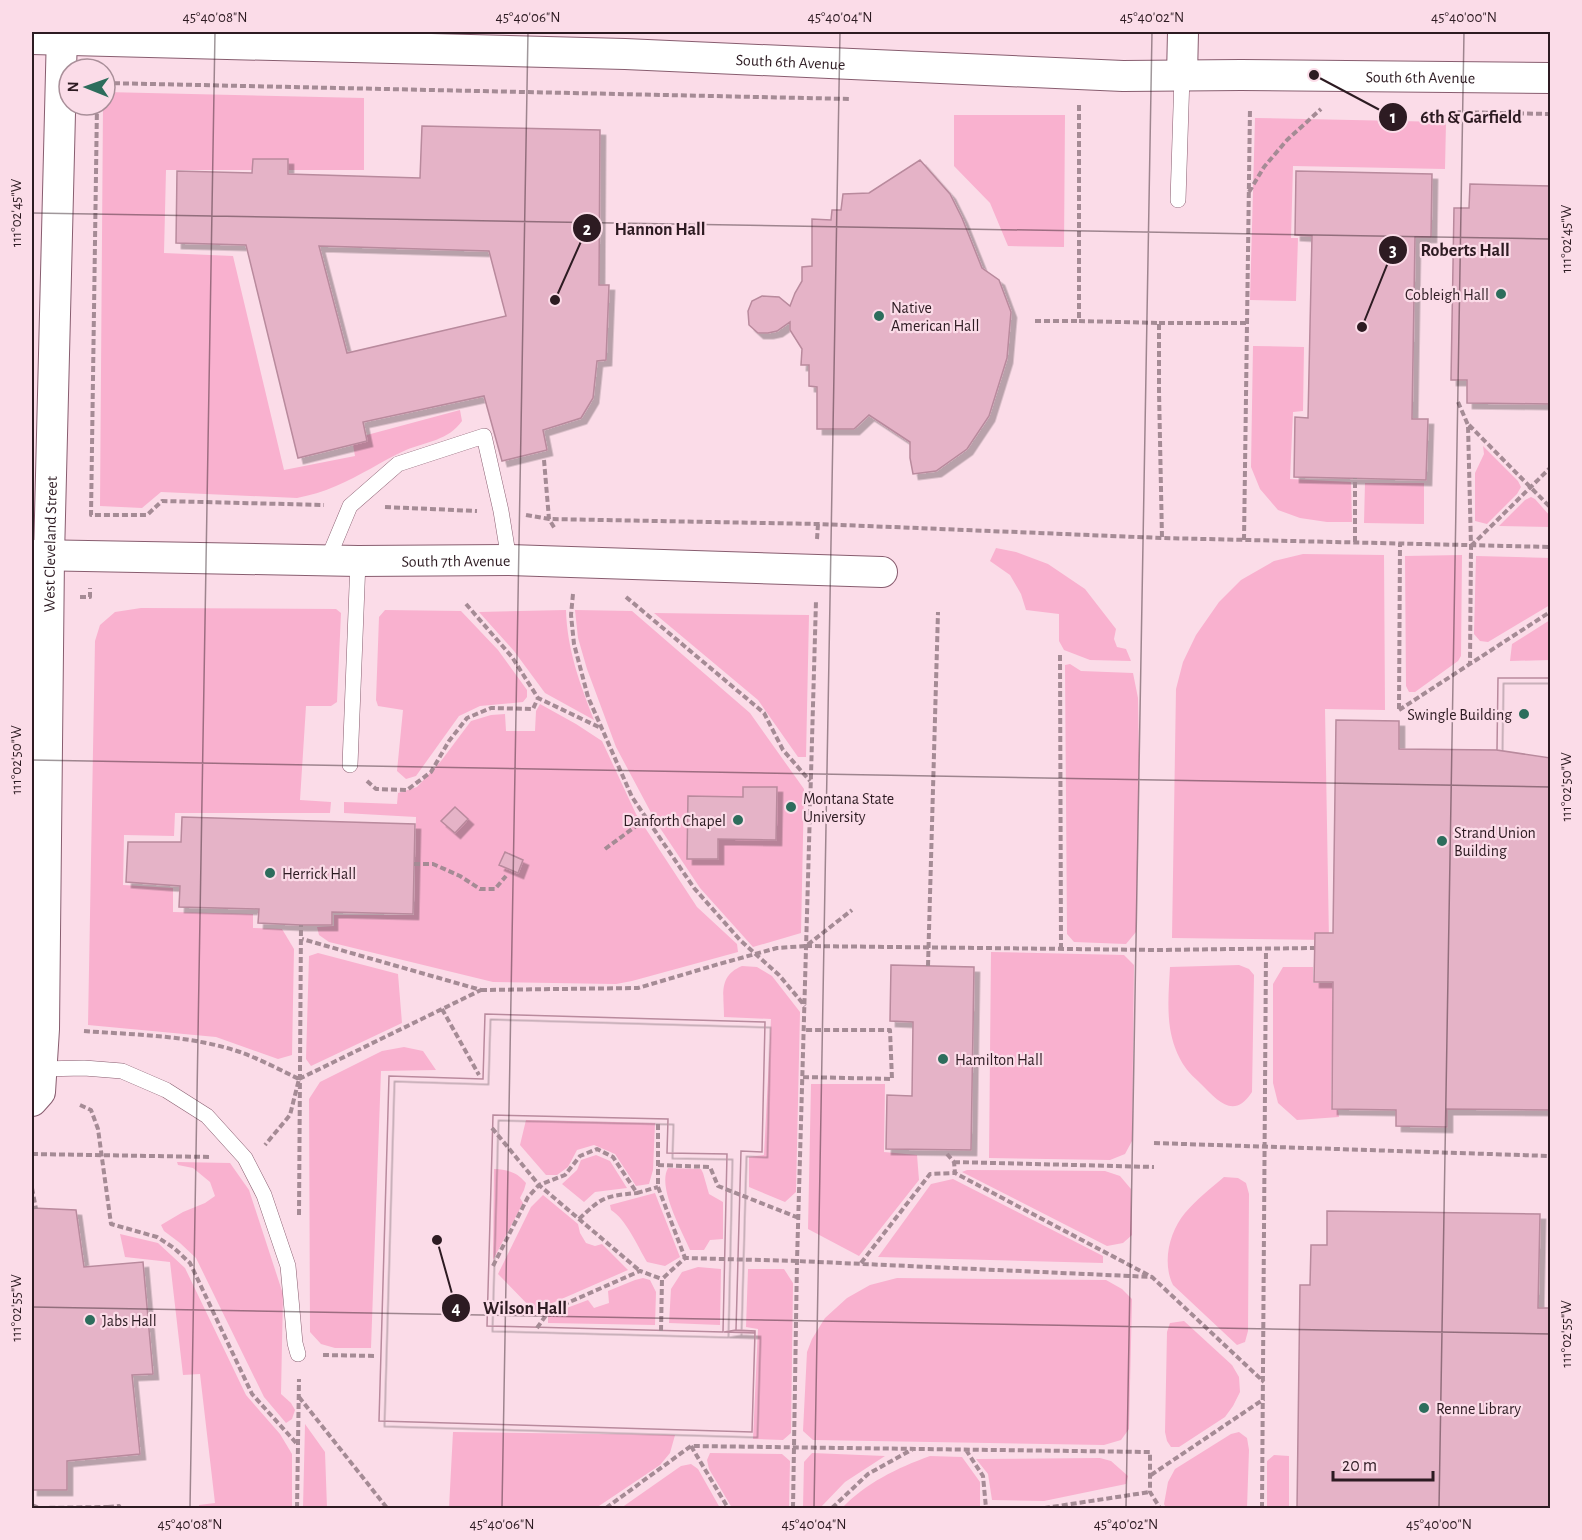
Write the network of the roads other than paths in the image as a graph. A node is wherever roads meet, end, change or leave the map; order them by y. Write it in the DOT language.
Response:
graph roads {
  1 [pos="1183,32"];
  2 [pos="62,35"];
  3 [pos="32,39"];
  4 [pos="625,43"];
  5 [pos="1182,76"];
  6 [pos="1551,78"];
  7 [pos="1178,200"];
  8 [pos="40,555"];
  9 [pos="509,560"];
  10 [pos="327,561"];
  11 [pos="358,561"];
  12 [pos="882,572"];
  13 [pos="40,713"];
  14 [pos="350,765"];
  15 [pos="38,901"];
  16 [pos="38,1062"];
  17 [pos="32,1101"];
  18 [pos="298,1354"];
  1 -- 5 [label="street"];
  2 -- 3 [label="street, South 6th Avenue"];
  2 -- 4 [label="street, South 6th Avenue"];
  2 -- 8 [label="street, West Cleveland Street"];
  4 -- 5 [label="street, South 6th Avenue"];
  5 -- 6 [label="street, South 6th Avenue"];
  5 -- 7 [label="lane"];
  8 -- 10 [label="street, South 7th Avenue"];
  8 -- 13 [label="street, West Cleveland Street"];
  9 -- 10 [label="lane"];
  9 -- 11 [label="street, South 7th Avenue"];
  9 -- 12 [label="street, South 7th Avenue"];
  10 -- 11 [label="street, South 7th Avenue"];
  11 -- 14 [label="lane"];
  13 -- 15 [label="street, West Cleveland Street"];
  15 -- 16 [label="street, West Cleveland Street"];
  16 -- 17 [label="street, West Cleveland Street"];
  16 -- 18 [label="lane"];
}
